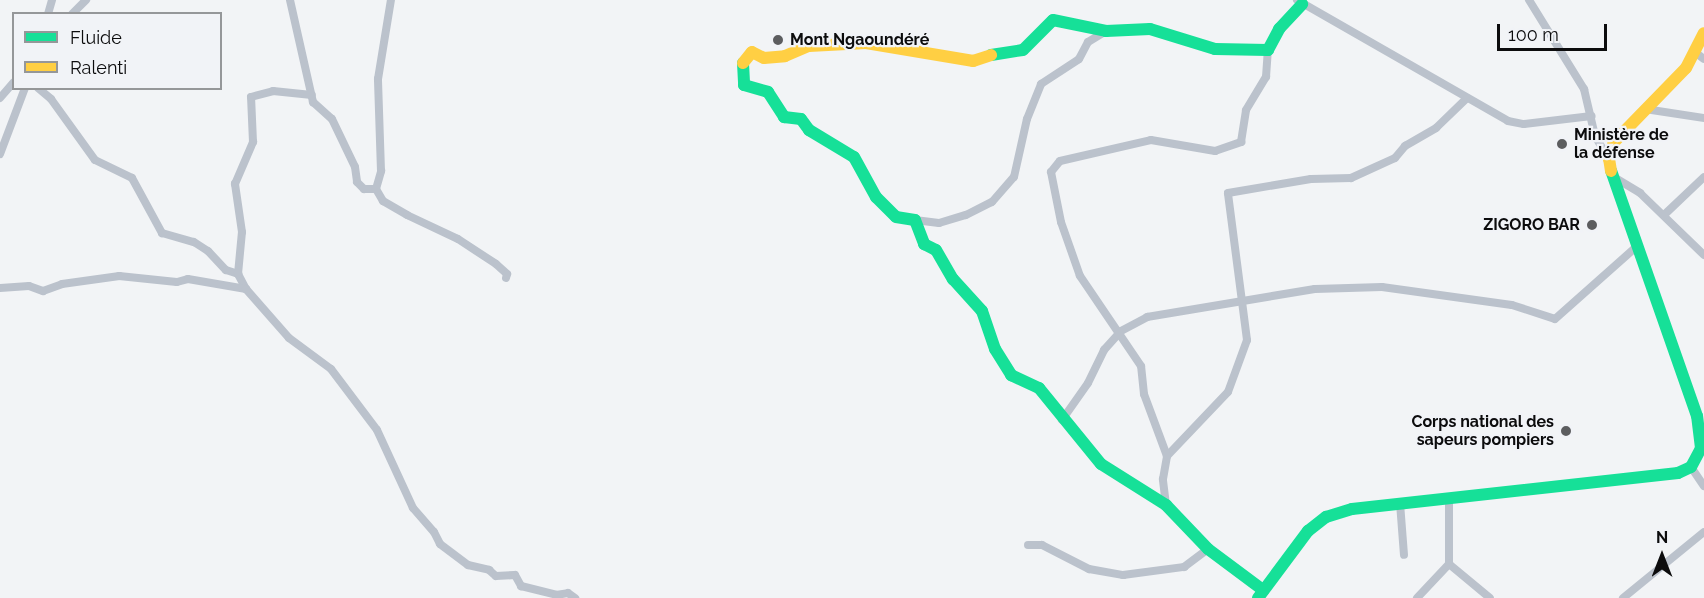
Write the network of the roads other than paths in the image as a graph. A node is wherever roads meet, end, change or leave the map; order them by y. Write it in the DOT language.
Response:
graph roads {
  1 [pos="86,0"];
  2 [pos="290,0"];
  3 [pos="391,0"];
  4 [pos="1529,0"];
  5 [pos="1300,2"];
  6 [pos="74,12"];
  7 [pos="1106,31"];
  8 [pos="1704,33"];
  9 [pos="1268,50"];
  10 [pos="1700,56"];
  11 [pos="12,84"];
  12 [pos="24,90"];
  13 [pos="40,90"];
  14 [pos="312,95"];
  15 [pos="0,98"];
  16 [pos="1467,98"];
  17 [pos="1645,109"];
  18 [pos="1592,116"];
  19 [pos="1704,118"];
  20 [pos="0,154"];
  21 [pos="1609,159"];
  22 [pos="1610,174"];
  23 [pos="1704,177"];
  24 [pos="376,189"];
  25 [pos="1664,215"];
  26 [pos="915,220"];
  27 [pos="1636,247"];
  28 [pos="1704,255"];
  29 [pos="238,274"];
  30 [pos="506,278"];
  31 [pos="0,288"];
  32 [pos="246,289"];
  33 [pos="1242,299"];
  34 [pos="1120,331"];
  35 [pos="1062,420"];
  36 [pos="1167,456"];
  37 [pos="1691,467"];
  38 [pos="1704,486"];
  39 [pos="1449,498"];
  40 [pos="1400,503"];
  41 [pos="1166,505"];
  42 [pos="1704,532"];
  43 [pos="1028,545"];
  44 [pos="1208,549"];
  45 [pos="1404,555"];
  46 [pos="1449,564"];
  47 [pos="1261,594"];
  48 [pos="574,598"];
  49 [pos="1417,598"];
  50 [pos="1490,598"];
  51 [pos="1623,598"];
  1 -- 6 [label="street"];
  2 -- 14 [label="street"];
  3 -- 24 [label="street"];
  4 -- 18 [label="street"];
  5 -- 9 [label="street"];
  5 -- 16 [label="street"];
  7 -- 9 [label="street"];
  7 -- 26 [label="street"];
  7 -- 26 [label="street"];
  8 -- 10 [label="street"];
  9 -- 34 [label="street"];
  10 -- 17 [label="street"];
  11 -- 15 [label="street"];
  12 -- 20 [label="street"];
  13 -- 29 [label="street"];
  14 -- 24 [label="street"];
  14 -- 29 [label="street"];
  16 -- 18 [label="street"];
  16 -- 33 [label="street"];
  17 -- 19 [label="street"];
  17 -- 21 [label="street"];
  18 -- 21 [label="street"];
  21 -- 22 [label="street"];
  22 -- 25 [label="street"];
  22 -- 27 [label="street"];
  23 -- 25 [label="street"];
  24 -- 30 [label="street"];
  25 -- 28 [label="street"];
  26 -- 35 [label="street"];
  27 -- 33 [label="street"];
  27 -- 37 [label="street"];
  29 -- 32 [label="street"];
  31 -- 32 [label="street"];
  32 -- 48 [label="street"];
  33 -- 34 [label="street"];
  33 -- 36 [label="street"];
  34 -- 35 [label="street"];
  34 -- 36 [label="street"];
  35 -- 41 [label="street"];
  36 -- 41 [label="street"];
  37 -- 38 [label="street"];
  37 -- 39 [label="street"];
  39 -- 40 [label="street"];
  39 -- 46 [label="street"];
  40 -- 45 [label="street"];
  40 -- 47 [label="street"];
  41 -- 44 [label="street"];
  42 -- 51 [label="street"];
  43 -- 44 [label="street"];
  44 -- 47 [label="street"];
  46 -- 49 [label="street"];
  46 -- 50 [label="street"];
}
